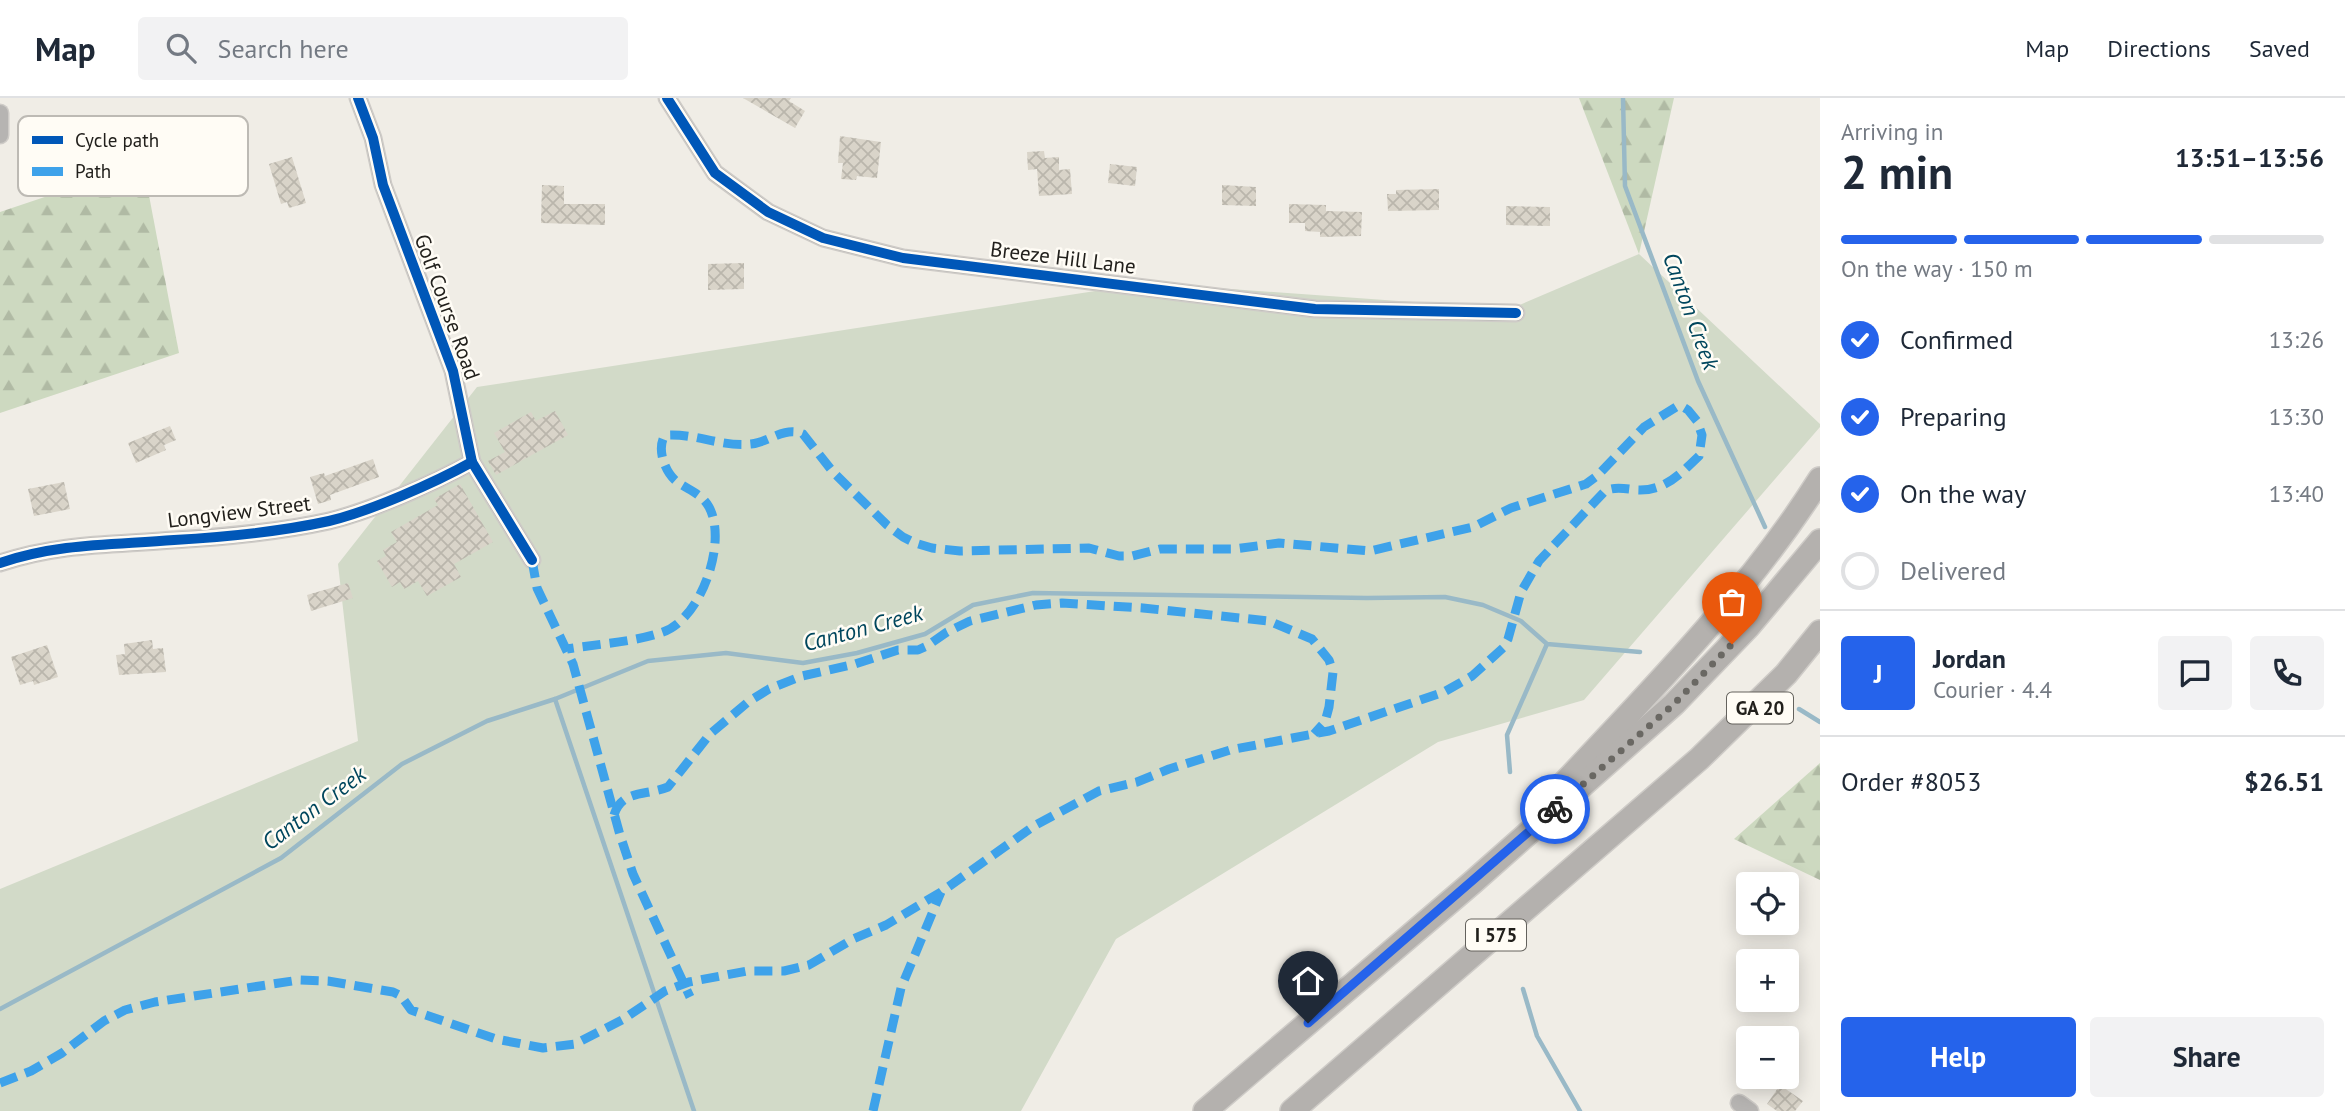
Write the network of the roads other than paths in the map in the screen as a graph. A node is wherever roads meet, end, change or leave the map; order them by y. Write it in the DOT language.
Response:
graph roads {
  1 [pos="358,98"];
  2 [pos="667,98"];
  3 [pos="0,113"];
  4 [pos="0,135"];
  5 [pos="1516,313"];
  6 [pos="472,462"];
  7 [pos="1820,479"];
  8 [pos="1820,541"];
  9 [pos="532,560"];
  10 [pos="0,563"];
  11 [pos="1820,632"];
  12 [pos="1820,656"];
  13 [pos="1699,759"];
  14 [pos="1473,882"];
  15 [pos="1205,1111"];
  16 [pos="1292,1111"];
  1 -- 6 [label="street, Golf Course Road"];
  2 -- 5 [label="street, Breeze Hill Lane"];
  3 -- 4 [label="street"];
  6 -- 9 [label="street, Golf Course Road"];
  6 -- 10 [label="street, Longview Street"];
  7 -- 14 [label="highway"];
  8 -- 14 [label="highway, I 575"];
  11 -- 13 [label="highway, I 575"];
  12 -- 13 [label="highway, GA 20"];
  13 -- 16 [label="highway, I 575"];
  14 -- 15 [label="highway, I 575"];
}
